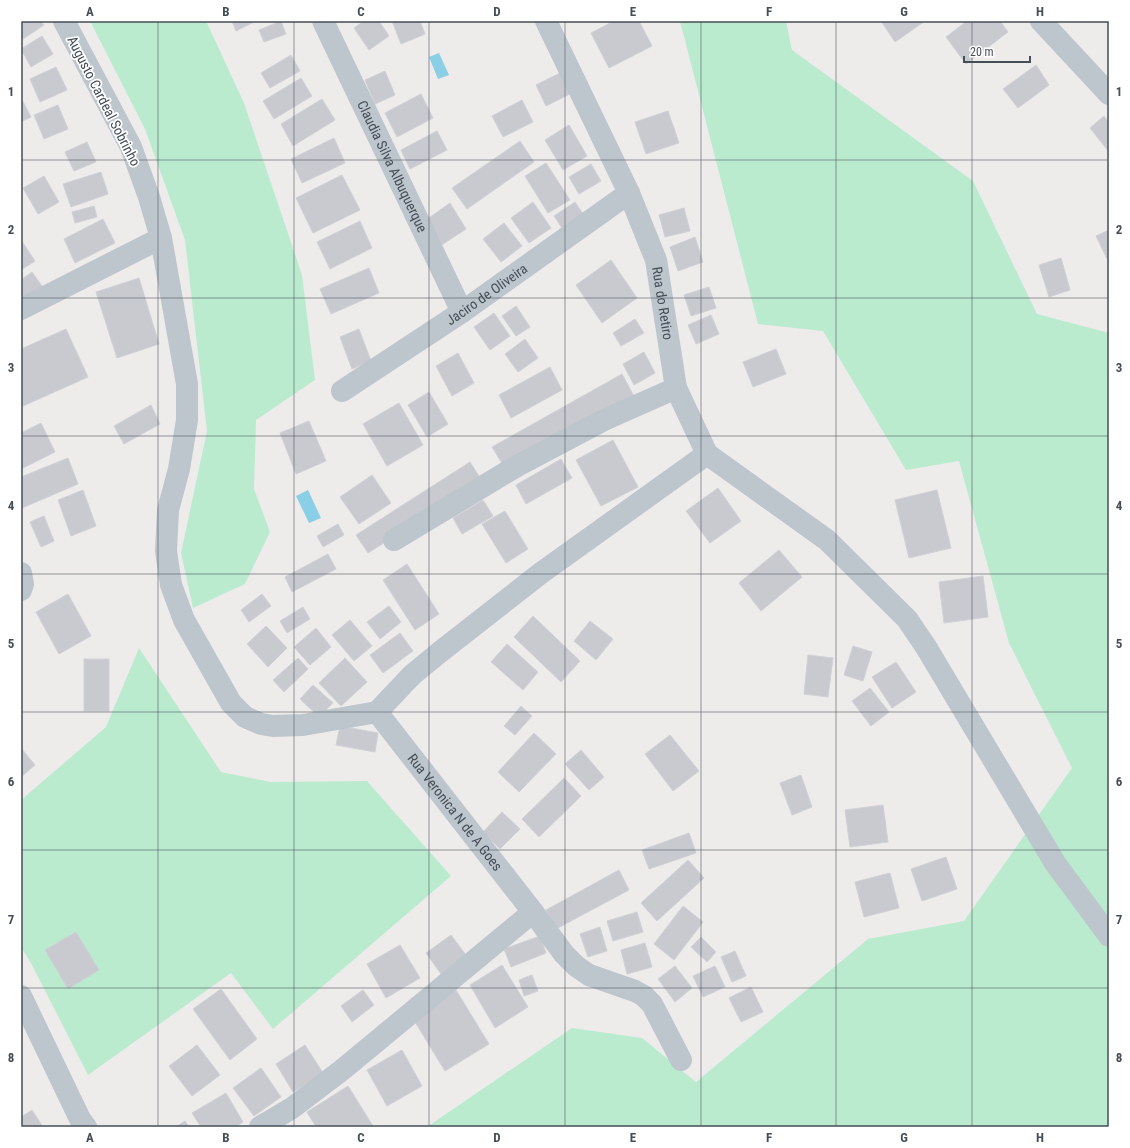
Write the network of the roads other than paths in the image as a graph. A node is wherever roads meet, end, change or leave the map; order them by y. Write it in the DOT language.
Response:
graph roads {
  1 [pos="64,21"];
  2 [pos="323,21"];
  3 [pos="546,21"];
  4 [pos="1040,21"];
  5 [pos="1109,94"];
  6 [pos="628,193"];
  7 [pos="161,238"];
  8 [pos="21,308"];
  9 [pos="462,312"];
  10 [pos="676,388"];
  11 [pos="342,391"];
  12 [pos="707,454"];
  13 [pos="394,540"];
  14 [pos="21,572"];
  15 [pos="21,590"];
  16 [pos="377,712"];
  17 [pos="533,912"];
  18 [pos="1109,936"];
  19 [pos="21,996"];
  20 [pos="681,1060"];
  21 [pos="86,1127"];
  22 [pos="260,1127"];
  1 -- 7 [label="street, Augusto Cardeal Sobrinho"];
  2 -- 9 [label="street, Claudia Silva Albuquerque"];
  3 -- 6 [label="street, Rua do Retiro"];
  4 -- 5 [label="street"];
  6 -- 9 [label="street, Jaciro de Oliveira"];
  6 -- 10 [label="street, Rua do Retiro"];
  7 -- 8 [label="street"];
  7 -- 16 [label="street, Augusto Cardeal Sobrinho"];
  9 -- 11 [label="street, Jaciro de Oliveira"];
  10 -- 12 [label="street, Rua do Retiro"];
  10 -- 13 [label="street"];
  12 -- 16 [label="street"];
  12 -- 18 [label="street, Rua do Retiro"];
  14 -- 15 [label="street"];
  16 -- 17 [label="street, Rua Veronica N de A Goes"];
  17 -- 20 [label="street, Rua Veronica N de A Goes"];
  17 -- 22 [label="street"];
  19 -- 21 [label="street"];
}
